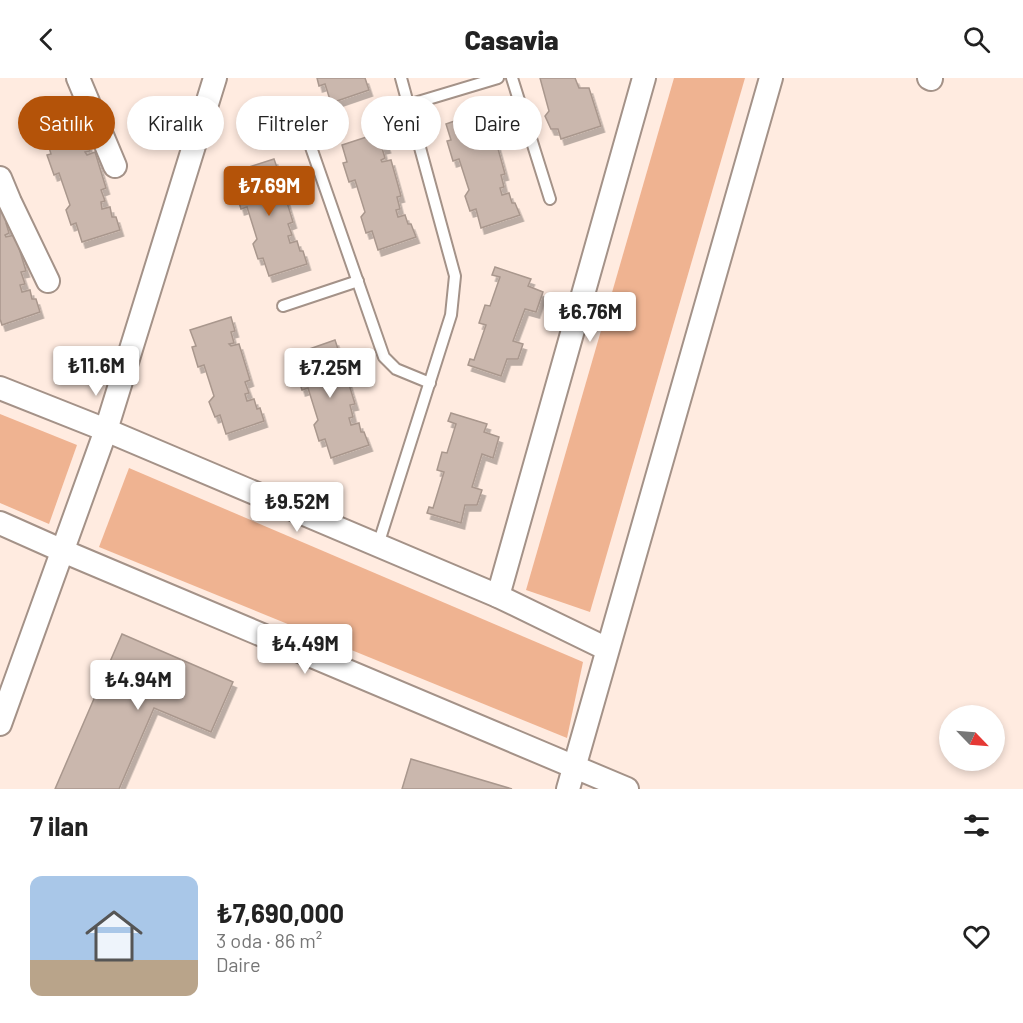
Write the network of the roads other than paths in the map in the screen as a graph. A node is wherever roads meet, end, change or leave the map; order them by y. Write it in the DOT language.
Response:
graph roads {
  1 [pos="78,78"];
  2 [pos="215,78"];
  3 [pos="401,78"];
  4 [pos="498,78"];
  5 [pos="512,78"];
  6 [pos="644,78"];
  7 [pos="771,78"];
  8 [pos="406,96"];
  9 [pos="438,96"];
  10 [pos="312,150"];
  11 [pos="420,150"];
  12 [pos="115,166"];
  13 [pos="0,178"];
  14 [pos="550,199"];
  15 [pos="48,281"];
  16 [pos="358,281"];
  17 [pos="283,306"];
  18 [pos="430,383"];
  19 [pos="0,388"];
  20 [pos="106,430"];
  21 [pos="0,523"];
  22 [pos="378,546"];
  23 [pos="63,551"];
  24 [pos="498,596"];
  25 [pos="607,650"];
  26 [pos="0,724"];
  27 [pos="574,767"];
  28 [pos="568,789"];
  29 [pos="627,789"];
  1 -- 12 [label="street"];
  2 -- 20 [label="street"];
  3 -- 8 [label="lane"];
  4 -- 9 [label="lane"];
  5 -- 14 [label="lane"];
  6 -- 24 [label="street"];
  7 -- 25 [label="street"];
  10 -- 16 [label="lane"];
  11 -- 18 [label="lane"];
  13 -- 15 [label="street"];
  16 -- 17 [label="lane"];
  16 -- 18 [label="lane"];
  18 -- 22 [label="lane"];
  19 -- 20 [label="street"];
  20 -- 22 [label="street"];
  20 -- 23 [label="street"];
  21 -- 23 [label="street"];
  22 -- 24 [label="street"];
  23 -- 26 [label="street"];
  23 -- 27 [label="street"];
  24 -- 25 [label="street"];
  25 -- 27 [label="street"];
  27 -- 28 [label="street"];
  27 -- 29 [label="street"];
}
